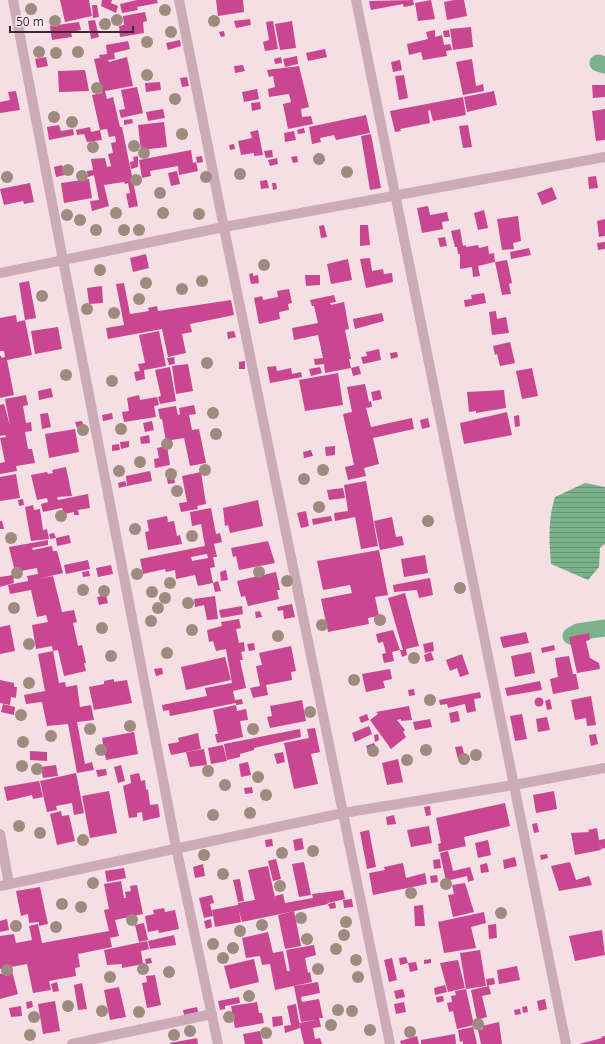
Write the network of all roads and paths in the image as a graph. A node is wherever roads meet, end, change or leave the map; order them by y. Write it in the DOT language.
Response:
graph roads {
  1 [pos="13,0"];
  2 [pos="179,0"];
  3 [pos="356,0"];
  4 [pos="605,157"];
  5 [pos="396,195"];
  6 [pos="224,227"];
  7 [pos="64,260"];
  8 [pos="0,272"];
  9 [pos="605,768"];
  10 [pos="514,785"];
  11 [pos="342,813"];
  12 [pos="0,834"];
  13 [pos="176,847"];
  14 [pos="4,885"];
  15 [pos="212,1014"];
  16 [pos="72,1044"];
  17 [pos="218,1044"];
  18 [pos="390,1044"];
  19 [pos="566,1044"];
  1 -- 7 [label="street"];
  2 -- 6 [label="street"];
  3 -- 5 [label="street"];
  4 -- 5 [label="street"];
  5 -- 6 [label="street"];
  5 -- 10 [label="street"];
  6 -- 7 [label="street"];
  6 -- 11 [label="street"];
  7 -- 8 [label="street"];
  7 -- 13 [label="street"];
  9 -- 10 [label="street"];
  10 -- 11 [label="street"];
  10 -- 19 [label="street"];
  11 -- 13 [label="street"];
  11 -- 18 [label="street"];
  12 -- 14 [label="street"];
  13 -- 14 [label="street"];
  13 -- 15 [label="street"];
  15 -- 16 [label="street"];
  15 -- 17 [label="street"];
}
